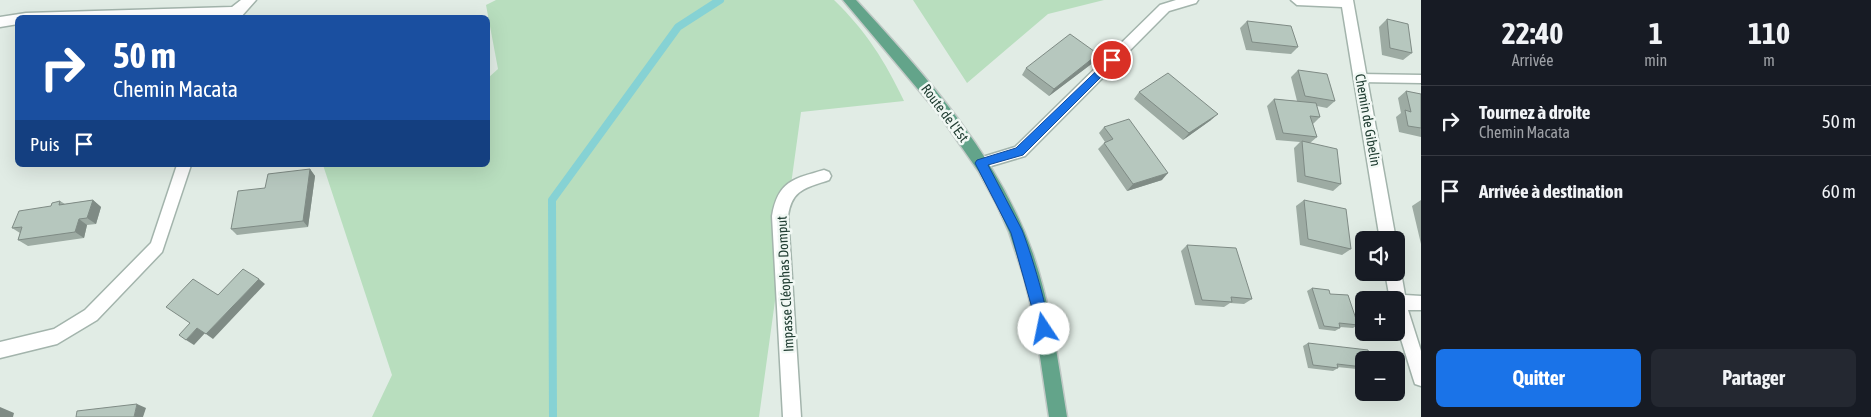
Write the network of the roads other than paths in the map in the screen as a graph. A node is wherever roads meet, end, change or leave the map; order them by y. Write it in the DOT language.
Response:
graph roads {
  1 [pos="250,0"];
  2 [pos="849,0"];
  3 [pos="1192,0"];
  4 [pos="1297,0"];
  5 [pos="1347,2"];
  6 [pos="93,15"];
  7 [pos="234,15"];
  8 [pos="15,20"];
  9 [pos="0,22"];
  10 [pos="1360,78"];
  11 [pos="1421,79"];
  12 [pos="981,163"];
  13 [pos="183,167"];
  14 [pos="824,176"];
  15 [pos="1386,231"];
  16 [pos="1405,302"];
  17 [pos="1421,303"];
  18 [pos="1405,325"];
  19 [pos="0,350"];
  20 [pos="1421,378"];
  21 [pos="792,417"];
  22 [pos="1058,417"];
  1 -- 7 [label="street"];
  2 -- 12 [label="main road, Route de l'Est"];
  3 -- 12 [label="street"];
  4 -- 5 [label="street"];
  5 -- 10 [label="street, Chemin de Gibelin"];
  6 -- 7 [label="street"];
  8 -- 9 [label="street"];
  10 -- 11 [label="lane"];
  10 -- 15 [label="street, Chemin de Gibelin"];
  12 -- 22 [label="main road, Route de l'Est"];
  13 -- 19 [label="street"];
  14 -- 21 [label="street, Impasse Cléophas Domput"];
  16 -- 17 [label="street"];
  18 -- 20 [label="street"];
}
